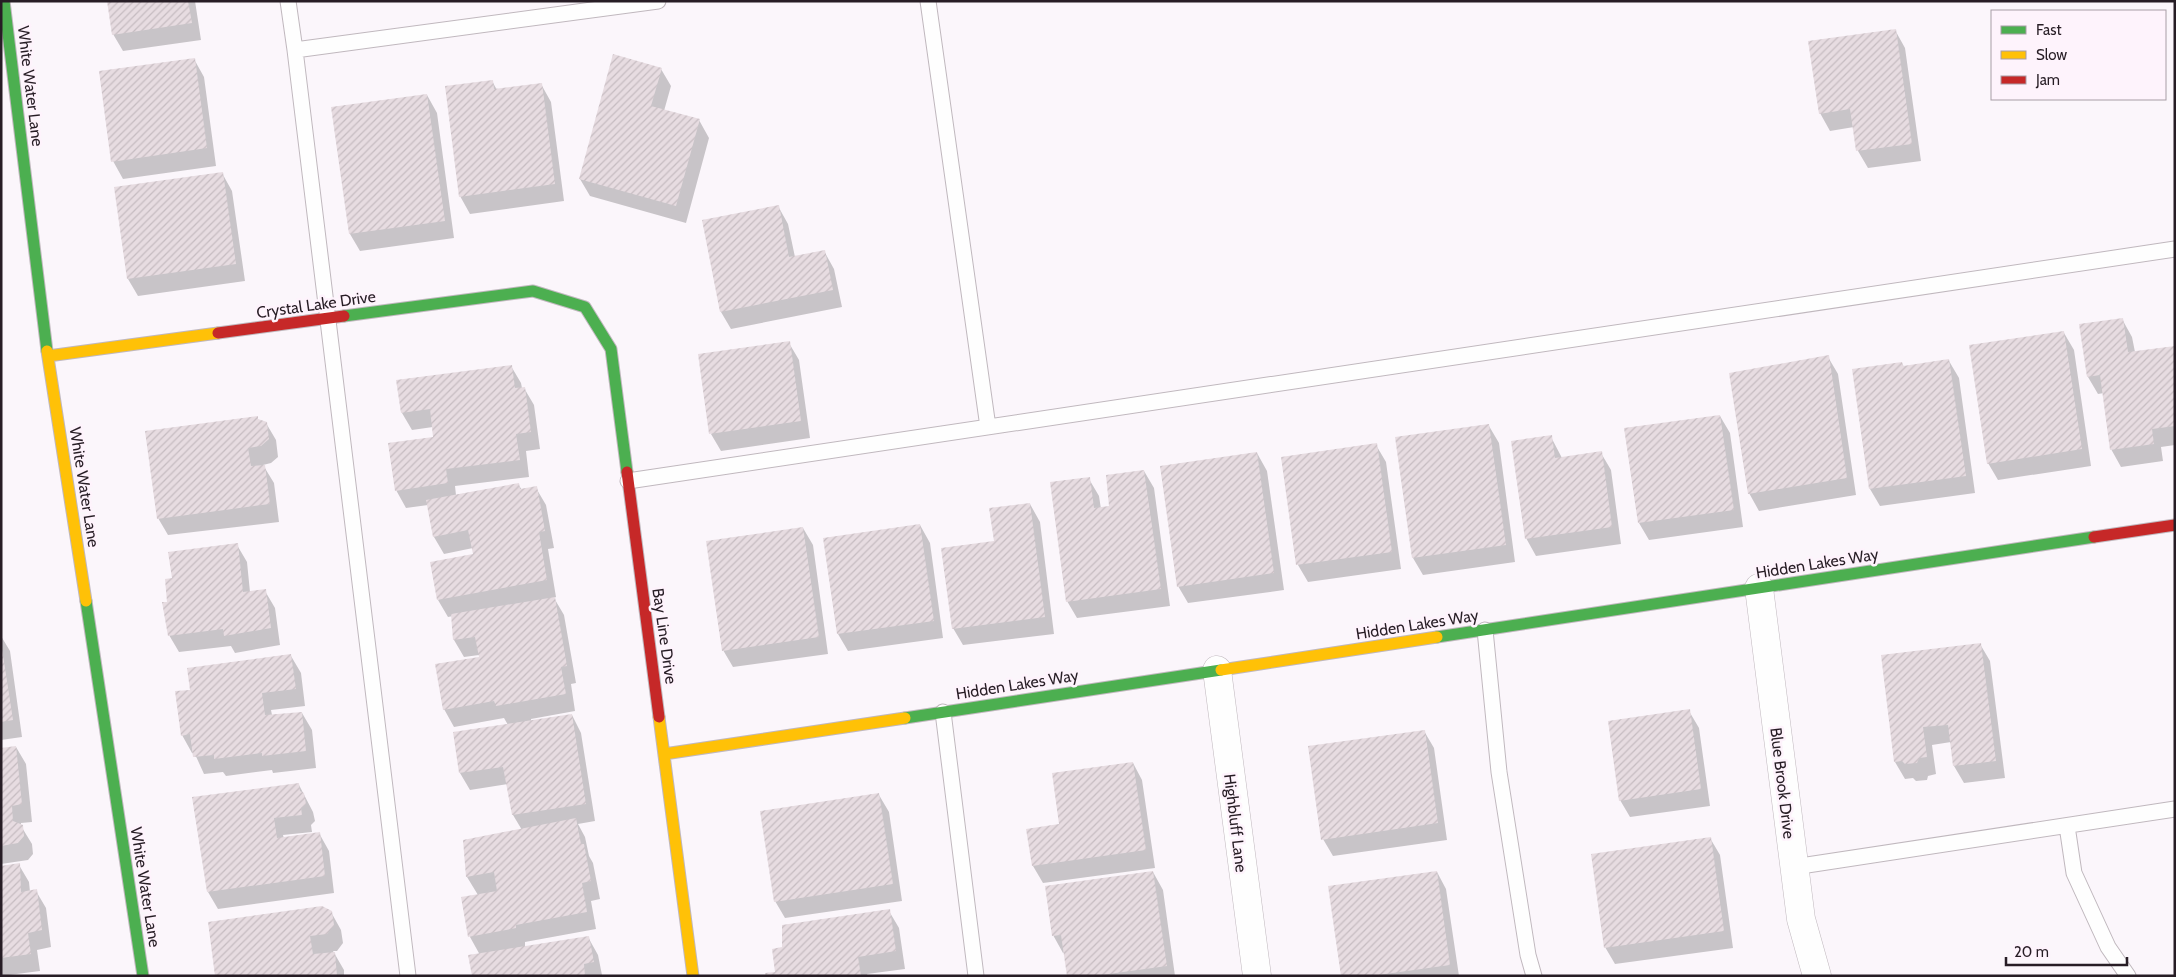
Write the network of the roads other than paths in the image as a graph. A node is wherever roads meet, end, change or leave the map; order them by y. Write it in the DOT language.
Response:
graph roads {
  1 [pos="4,1"];
  2 [pos="288,1"];
  3 [pos="658,1"];
  4 [pos="928,1"];
  5 [pos="295,50"];
  6 [pos="2175,249"];
  7 [pos="585,307"];
  8 [pos="328,319"];
  9 [pos="48,356"];
  10 [pos="988,427"];
  11 [pos="628,480"];
  12 [pos="2175,526"];
  13 [pos="1759,588"];
  14 [pos="1485,630"];
  15 [pos="1218,670"];
  16 [pos="943,712"];
  17 [pos="664,754"];
  18 [pos="2175,809"];
  19 [pos="2067,826"];
  20 [pos="1794,867"];
  21 [pos="144,976"];
  22 [pos="408,976"];
  23 [pos="693,976"];
  24 [pos="976,976"];
  25 [pos="1256,976"];
  26 [pos="1534,976"];
  27 [pos="1817,976"];
  28 [pos="2128,976"];
  1 -- 9 [label="street, White Water Lane"];
  2 -- 5 [label="lane"];
  3 -- 5 [label="lane"];
  4 -- 10 [label="lane"];
  5 -- 8 [label="lane"];
  6 -- 10 [label="lane"];
  7 -- 8 [label="street, Crystal Lake Drive"];
  7 -- 11 [label="street, Bay Line Drive"];
  8 -- 9 [label="street, Crystal Lake Drive"];
  8 -- 22 [label="lane"];
  9 -- 21 [label="street, White Water Lane"];
  10 -- 11 [label="lane"];
  11 -- 17 [label="street, Bay Line Drive"];
  12 -- 13 [label="street, Hidden Lakes Way"];
  13 -- 14 [label="street, Hidden Lakes Way"];
  13 -- 20 [label="street, Blue Brook Drive"];
  14 -- 15 [label="street, Hidden Lakes Way"];
  14 -- 26 [label="lane"];
  15 -- 16 [label="street, Hidden Lakes Way"];
  15 -- 25 [label="street, Highbluff Lane"];
  16 -- 17 [label="street, Hidden Lakes Way"];
  16 -- 24 [label="lane"];
  17 -- 23 [label="street, Bay Line Drive"];
  18 -- 19 [label="lane"];
  19 -- 20 [label="lane"];
  19 -- 28 [label="lane"];
  20 -- 27 [label="street, Blue Brook Drive"];
}
